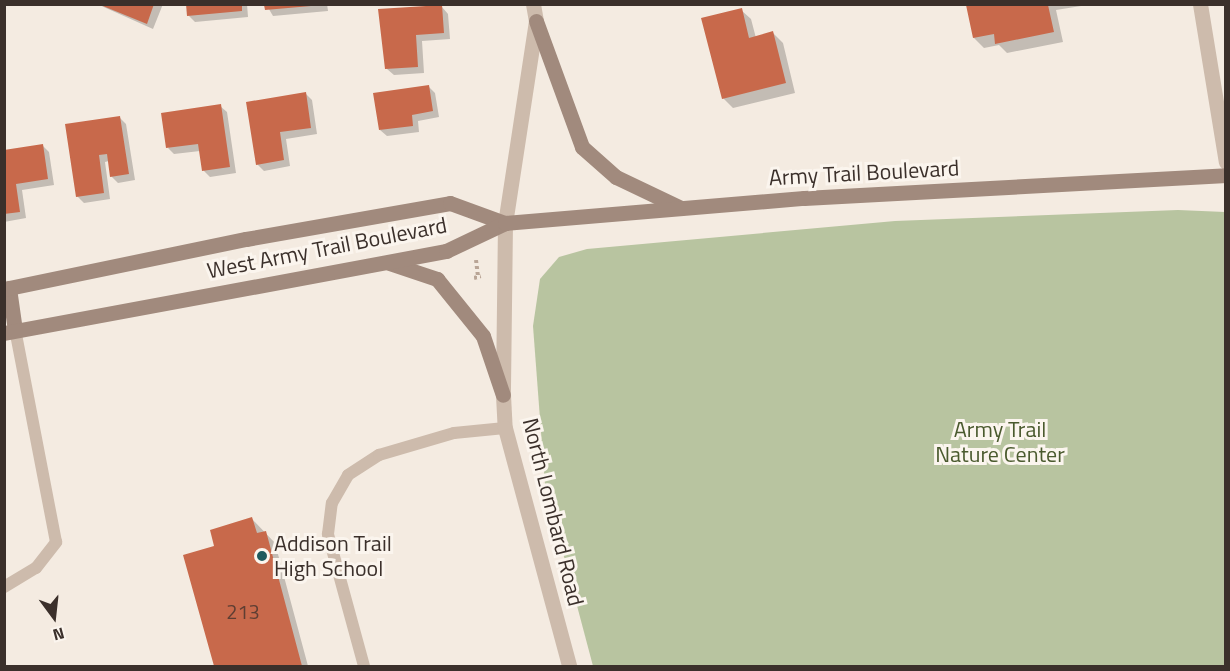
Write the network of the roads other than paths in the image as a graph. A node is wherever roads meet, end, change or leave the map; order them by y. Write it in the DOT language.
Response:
graph roads {
  1 [pos="533,4"];
  2 [pos="1200,4"];
  3 [pos="536,21"];
  4 [pos="1226,162"];
  5 [pos="1226,176"];
  6 [pos="681,208"];
  7 [pos="505,223"];
  8 [pos="386,262"];
  9 [pos="7,288"];
  10 [pos="10,332"];
  11 [pos="503,395"];
  12 [pos="506,428"];
  13 [pos="4,587"];
  14 [pos="364,666"];
  15 [pos="569,666"];
  1 -- 3 [label="street, North Lombard Road"];
  2 -- 4 [label="street"];
  3 -- 6 [label="main road"];
  3 -- 7 [label="street, North Lombard Road"];
  5 -- 6 [label="main road, Army Trail Boulevard"];
  6 -- 7 [label="main road, Army Trail Boulevard"];
  7 -- 8 [label="main road, West Army Trail Boulevard"];
  7 -- 9 [label="main road, West Army Trail Boulevard"];
  7 -- 11 [label="street, North Lombard Road"];
  8 -- 10 [label="main road, West Army Trail Boulevard"];
  8 -- 11 [label="main road"];
  9 -- 10 [label="main road"];
  10 -- 13 [label="lane"];
  11 -- 12 [label="street, North Lombard Road"];
  12 -- 14 [label="lane"];
  12 -- 15 [label="street, North Lombard Road"];
}
